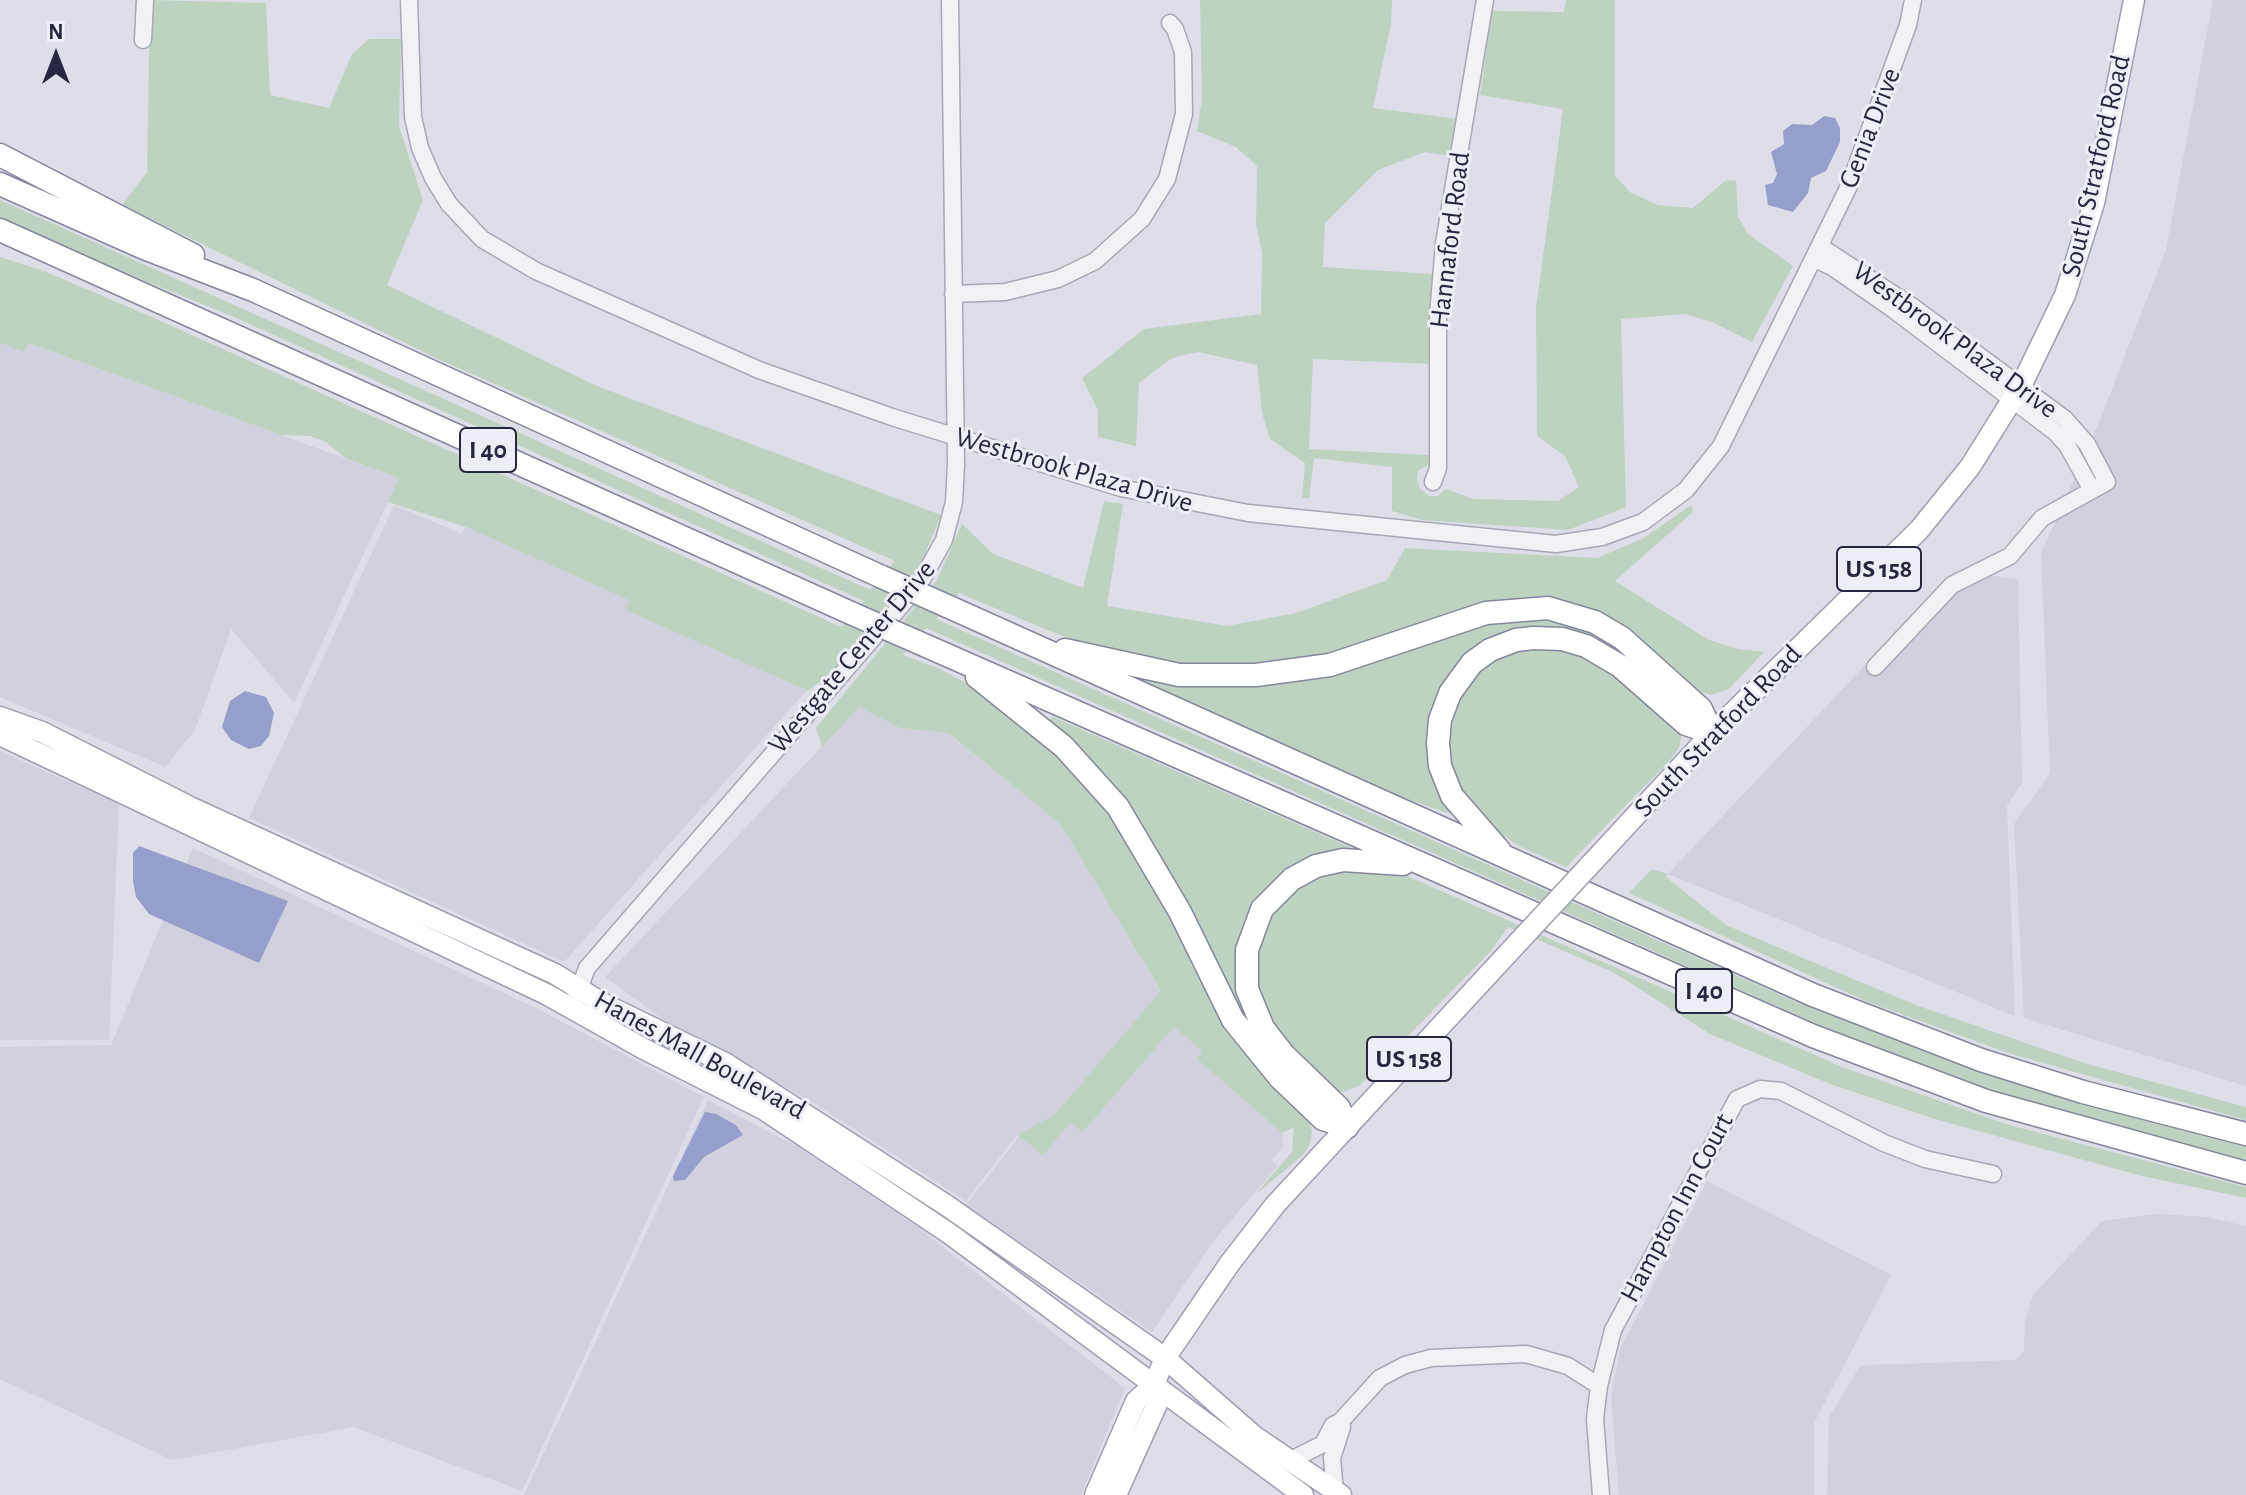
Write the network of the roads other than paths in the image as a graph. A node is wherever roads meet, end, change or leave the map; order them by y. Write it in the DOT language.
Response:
graph roads {
  1 [pos="145,0"];
  2 [pos="409,0"];
  3 [pos="950,0"];
  4 [pos="1485,0"];
  5 [pos="1913,0"];
  6 [pos="2134,0"];
  7 [pos="1170,23"];
  8 [pos="143,40"];
  9 [pos="0,155"];
  10 [pos="0,184"];
  11 [pos="0,230"];
  12 [pos="0,246"];
  13 [pos="1818,253"];
  14 [pos="122,286"];
  15 [pos="253,290"];
  16 [pos="953,294"];
  17 [pos="2017,391"];
  18 [pos="956,436"];
  19 [pos="1433,482"];
  20 [pos="1025,641"];
  21 [pos="949,656"];
  22 [pos="1875,667"];
  23 [pos="0,717"];
  24 [pos="1712,733"];
  25 [pos="0,735"];
  26 [pos="1509,861"];
  27 [pos="1428,868"];
  28 [pos="579,988"];
  29 [pos="572,1008"];
  30 [pos="1347,1127"];
  31 [pos="2246,1134"];
  32 [pos="2246,1173"];
  33 [pos="1993,1174"];
  34 [pos="1165,1358"];
  35 [pos="1154,1385"];
  36 [pos="1599,1386"];
  37 [pos="1340,1422"];
  38 [pos="1289,1461"];
  39 [pos="1338,1493"];
  40 [pos="1095,1495"];
  41 [pos="1116,1495"];
  42 [pos="1303,1495"];
  43 [pos="1601,1495"];
  1 -- 8 [label="street"];
  2 -- 18 [label="street, Westbrook Plaza Drive"];
  3 -- 16 [label="street, Westgate Center Drive"];
  4 -- 19 [label="street, Hannaford Road"];
  5 -- 13 [label="street, Genia Drive"];
  6 -- 17 [label="main road, South Stratford Road / US 158"];
  7 -- 16 [label="street"];
  9 -- 15 [label="highway"];
  10 -- 15 [label="highway, I 40"];
  11 -- 14 [label="highway, I 40"];
  12 -- 14 [label="highway"];
  13 -- 17 [label="street, Westbrook Plaza Drive"];
  13 -- 18 [label="street, Westbrook Plaza Drive"];
  14 -- 21 [label="highway, I 40, bridge"];
  15 -- 20 [label="highway, I 40, bridge"];
  16 -- 18 [label="street, Westgate Center Drive"];
  17 -- 22 [label="street, Westbrook Plaza Drive"];
  17 -- 24 [label="main road, South Stratford Road / US 158"];
  18 -- 28 [label="street, Westgate Center Drive"];
  20 -- 24 [label="highway"];
  20 -- 26 [label="highway, I 40"];
  21 -- 27 [label="highway, I 40"];
  21 -- 30 [label="highway"];
  23 -- 28 [label="main road, Hanes Mall Boulevard"];
  24 -- 26 [label="highway"];
  24 -- 30 [label="main road, South Stratford Road / US 158, bridge"];
  25 -- 29 [label="main road, Hanes Mall Boulevard"];
  26 -- 31 [label="highway, I 40"];
  27 -- 30 [label="highway"];
  27 -- 32 [label="highway, I 40"];
  28 -- 29 [label="street, Westgate Center Drive"];
  28 -- 34 [label="main road, Hanes Mall Boulevard"];
  29 -- 35 [label="main road, Hanes Mall Boulevard"];
  30 -- 34 [label="main road, South Stratford Road / US 158"];
  33 -- 36 [label="street, Hampton Inn Court"];
  34 -- 35 [label="main road, South Stratford Road / US 158"];
  34 -- 38 [label="main road, Hanes Mall Boulevard"];
  35 -- 40 [label="main road, South Stratford Road / US 158"];
  35 -- 41 [label="main road, South Stratford Road / US 158"];
  35 -- 42 [label="main road, Hanes Mall Boulevard"];
  36 -- 37 [label="street"];
  36 -- 43 [label="street, Hampton Inn Court"];
  37 -- 38 [label="street"];
  37 -- 39 [label="street"];
  38 -- 39 [label="main road, Hanes Mall Boulevard"];
}
